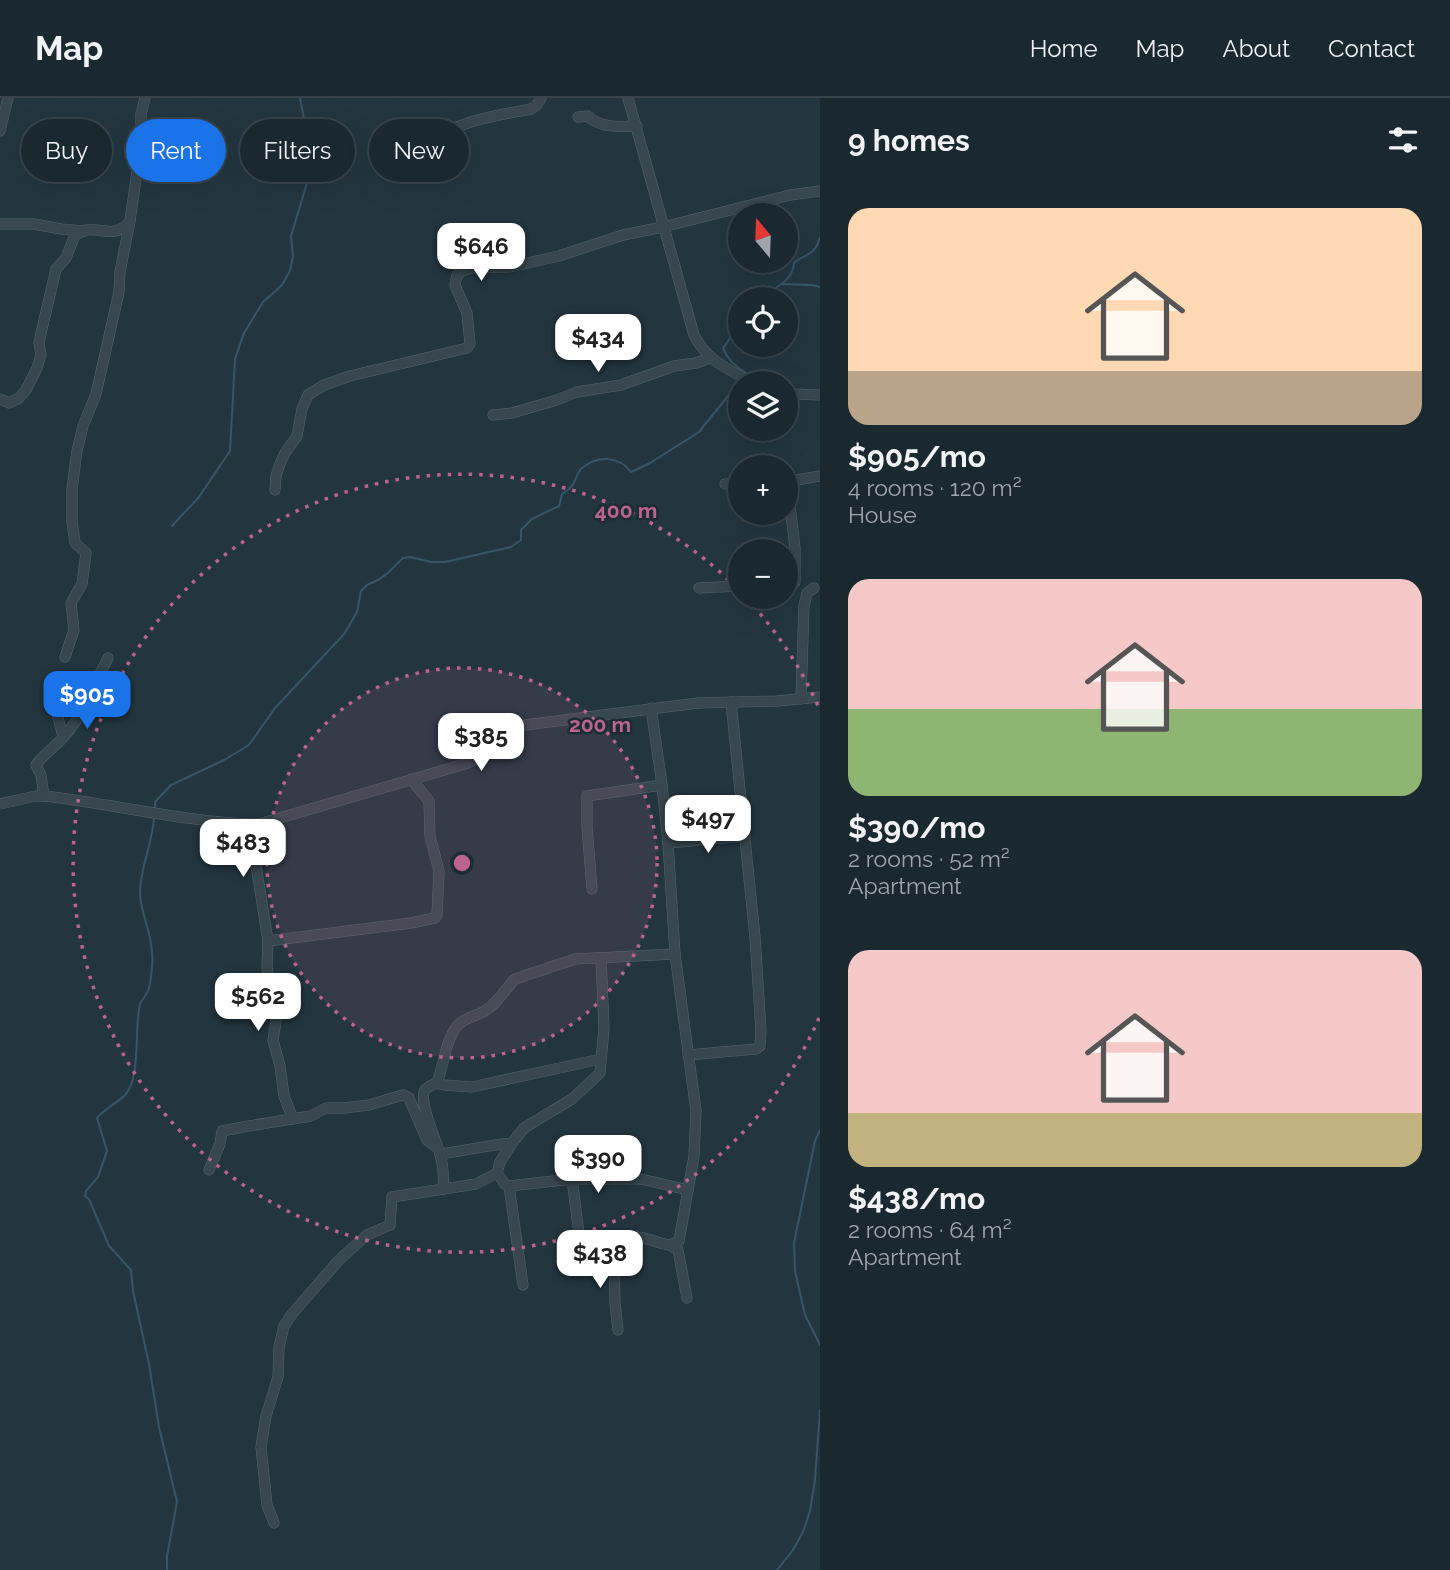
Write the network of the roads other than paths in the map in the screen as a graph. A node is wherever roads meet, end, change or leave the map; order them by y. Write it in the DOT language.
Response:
graph roads {
  1 [pos="8,98"];
  2 [pos="145,98"];
  3 [pos="541,98"];
  4 [pos="628,98"];
  5 [pos="578,117"];
  6 [pos="469,122"];
  7 [pos="637,126"];
  8 [pos="0,131"];
  9 [pos="819,192"];
  10 [pos="130,221"];
  11 [pos="0,224"];
  12 [pos="663,228"];
  13 [pos="85,231"];
  14 [pos="710,358"];
  15 [pos="732,371"];
  16 [pos="798,394"];
  17 [pos="820,395"];
  18 [pos="0,399"];
  19 [pos="493,415"];
  20 [pos="820,476"];
  21 [pos="798,480"];
  22 [pos="725,484"];
  23 [pos="728,484"];
  24 [pos="275,490"];
  25 [pos="798,583"];
  26 [pos="728,587"];
  27 [pos="817,587"];
  28 [pos="699,588"];
  29 [pos="65,657"];
  30 [pos="108,658"];
  31 [pos="820,696"];
  32 [pos="801,699"];
  33 [pos="54,702"];
  34 [pos="731,702"];
  35 [pos="651,708"];
  36 [pos="63,737"];
  37 [pos="411,779"];
  38 [pos="662,785"];
  39 [pos="44,796"];
  40 [pos="0,804"];
  41 [pos="259,824"];
  42 [pos="745,836"];
  43 [pos="668,843"];
  44 [pos="592,889"];
  45 [pos="268,941"];
  46 [pos="675,954"];
  47 [pos="601,958"];
  48 [pos="688,1055"];
  49 [pos="601,1059"];
  50 [pos="437,1083"];
  51 [pos="293,1119"];
  52 [pos="512,1143"];
  53 [pos="439,1151"];
  54 [pos="209,1170"];
  55 [pos="497,1174"];
  56 [pos="572,1179"];
  57 [pos="509,1186"];
  58 [pos="443,1189"];
  59 [pos="688,1190"];
  60 [pos="608,1242"];
  61 [pos="676,1246"];
  62 [pos="523,1285"];
  63 [pos="687,1298"];
  64 [pos="618,1330"];
  65 [pos="274,1523"];
  1 -- 8 [label="street"];
  2 -- 10 [label="street"];
  3 -- 6 [label="street"];
  4 -- 7 [label="street"];
  5 -- 7 [label="street"];
  7 -- 12 [label="street"];
  9 -- 12 [label="street"];
  10 -- 13 [label="street"];
  10 -- 29 [label="street"];
  11 -- 13 [label="street"];
  12 -- 14 [label="street"];
  12 -- 24 [label="street"];
  13 -- 18 [label="street"];
  14 -- 15 [label="street"];
  14 -- 19 [label="street"];
  16 -- 17 [label="street"];
  20 -- 21 [label="street"];
  22 -- 23 [label="street"];
  25 -- 27 [label="street"];
  26 -- 28 [label="street"];
  27 -- 32 [label="street"];
  30 -- 36 [label="street"];
  31 -- 32 [label="street"];
  32 -- 34 [label="street"];
  33 -- 36 [label="street"];
  34 -- 35 [label="street"];
  34 -- 42 [label="street"];
  35 -- 37 [label="street"];
  35 -- 38 [label="street"];
  36 -- 39 [label="street"];
  37 -- 41 [label="street"];
  37 -- 45 [label="street"];
  38 -- 43 [label="street"];
  38 -- 44 [label="street"];
  39 -- 40 [label="street"];
  39 -- 41 [label="street"];
  41 -- 45 [label="street"];
  42 -- 43 [label="street"];
  42 -- 48 [label="street"];
  43 -- 46 [label="street"];
  45 -- 51 [label="street"];
  46 -- 47 [label="street"];
  46 -- 48 [label="street"];
  47 -- 49 [label="street"];
  47 -- 50 [label="street"];
  48 -- 59 [label="street"];
  49 -- 50 [label="street"];
  49 -- 52 [label="street"];
  50 -- 53 [label="street"];
  51 -- 53 [label="street"];
  51 -- 54 [label="street"];
  52 -- 53 [label="street"];
  52 -- 55 [label="street"];
  53 -- 58 [label="street"];
  55 -- 57 [label="street"];
  55 -- 58 [label="street"];
  56 -- 57 [label="street"];
  56 -- 59 [label="street"];
  56 -- 60 [label="street"];
  57 -- 62 [label="street"];
  58 -- 65 [label="street"];
  59 -- 61 [label="street"];
  60 -- 61 [label="street"];
  60 -- 64 [label="street"];
  61 -- 63 [label="street"];
}
